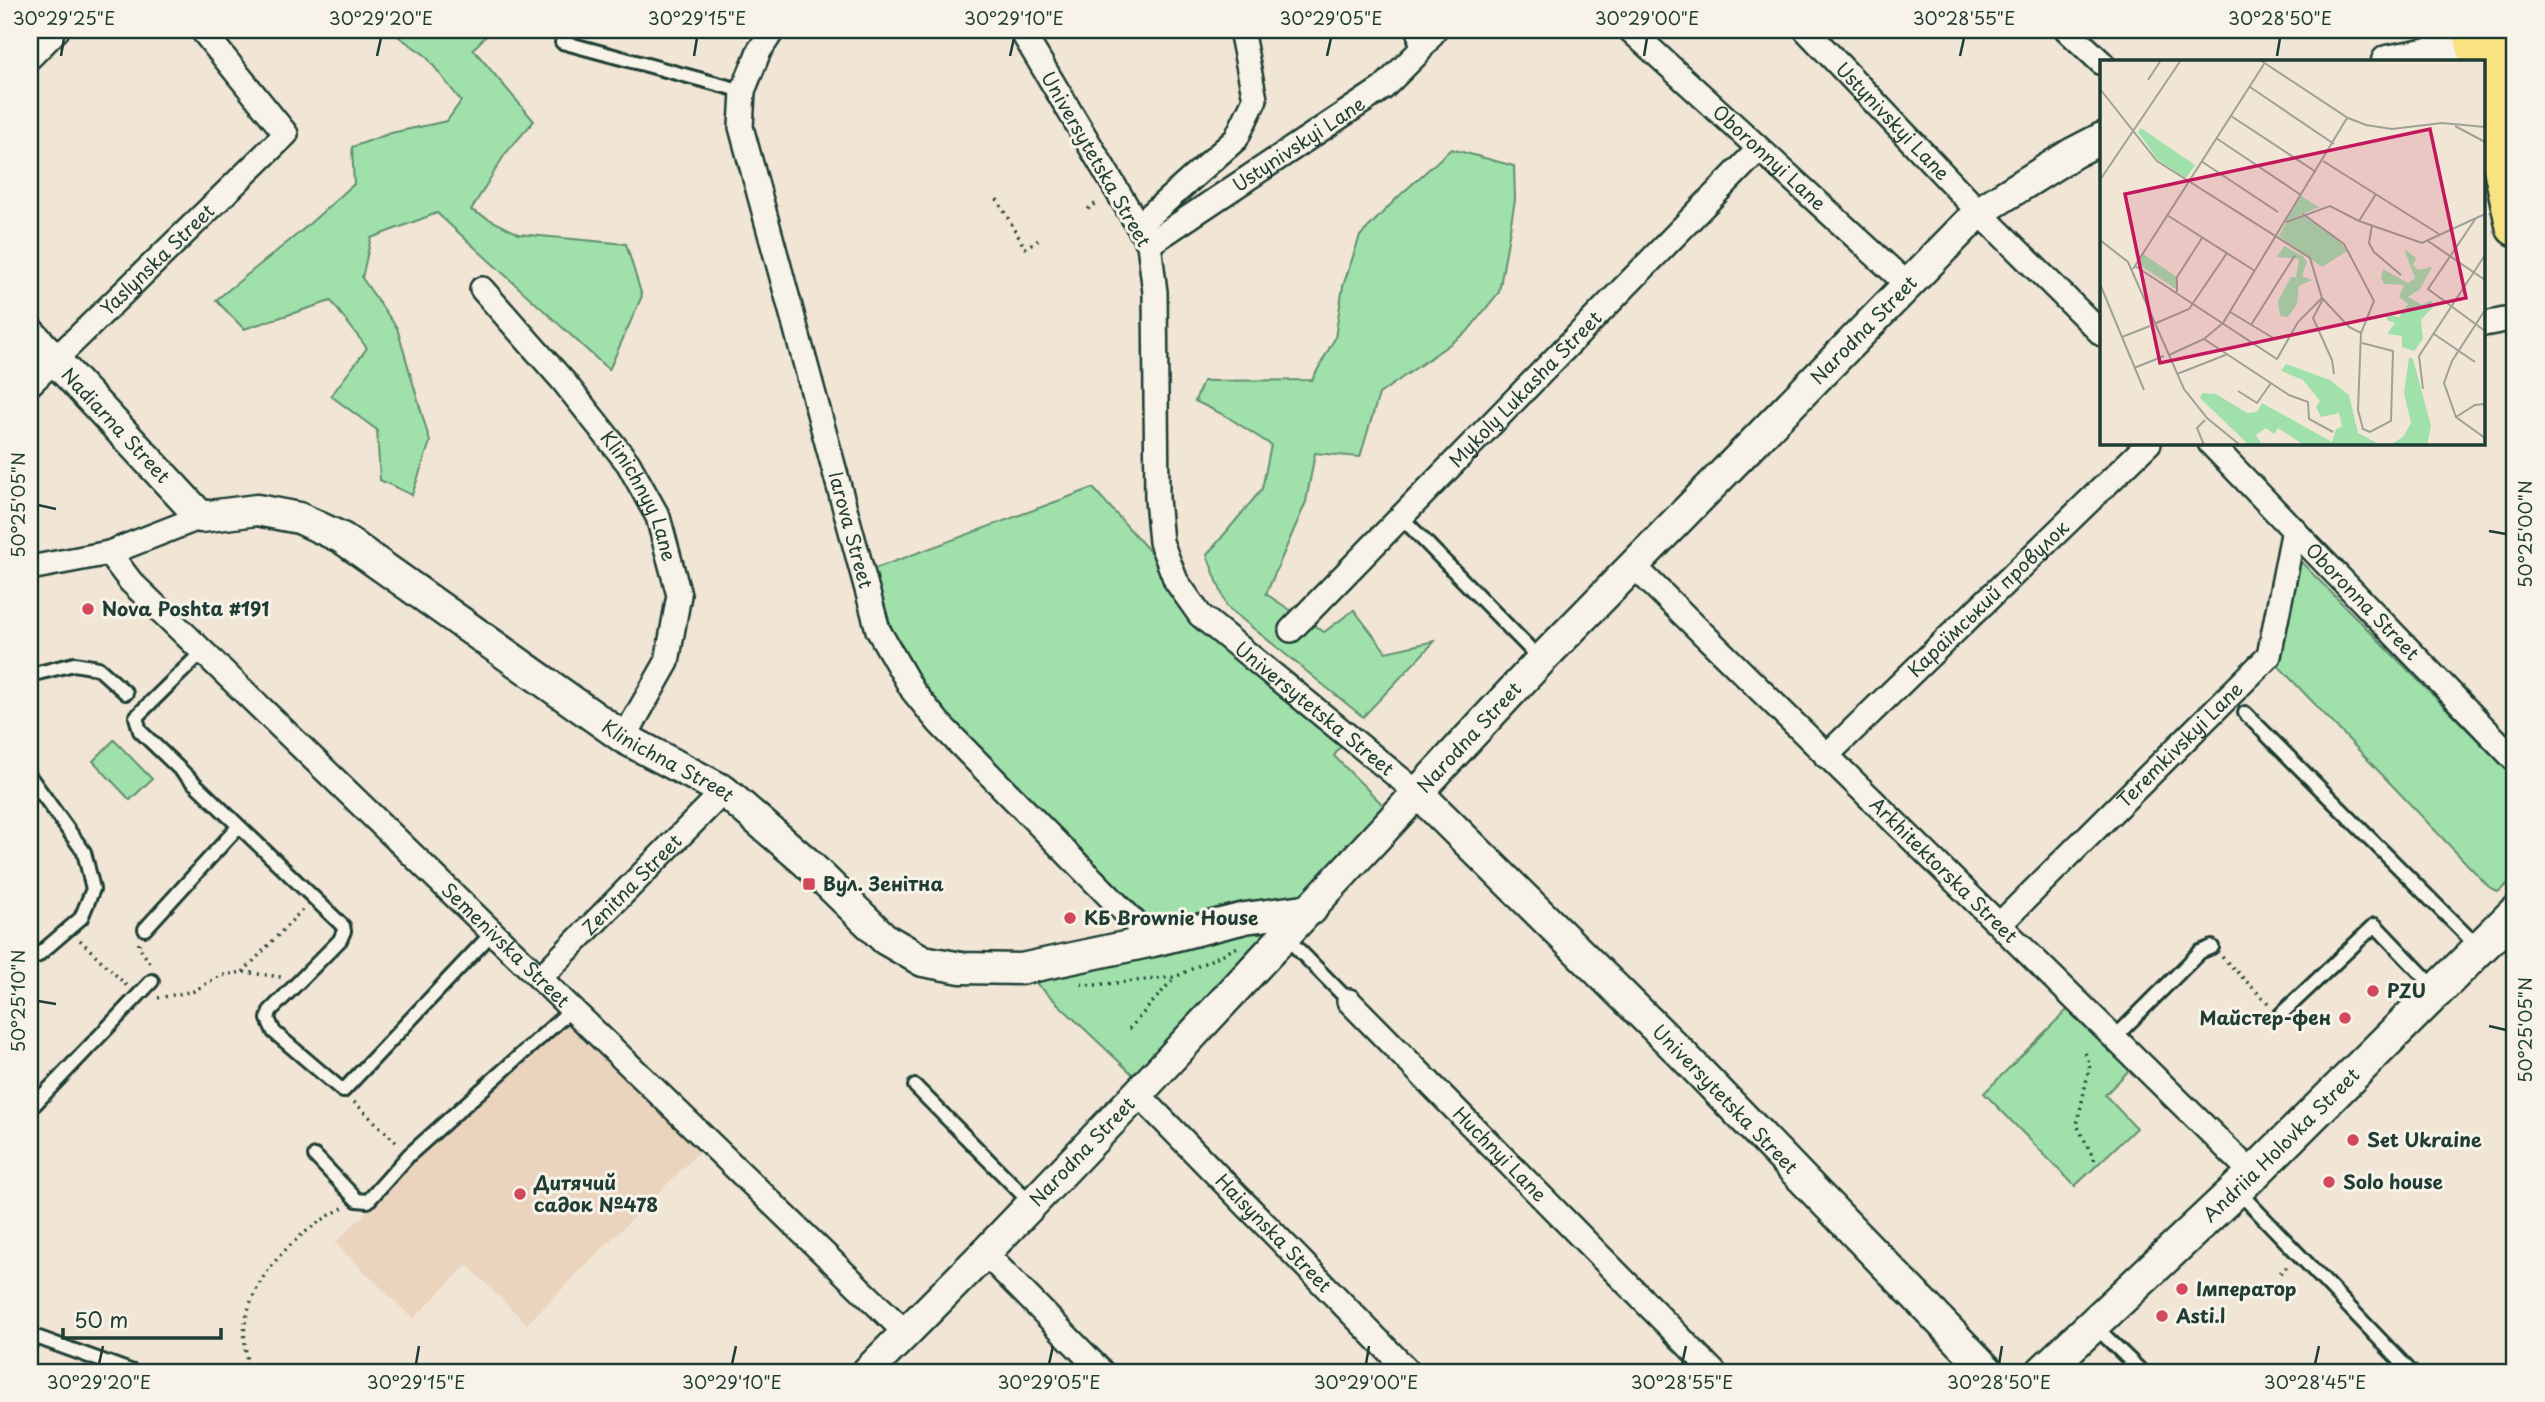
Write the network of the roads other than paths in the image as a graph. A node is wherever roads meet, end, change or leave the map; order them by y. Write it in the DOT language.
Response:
graph roads {
  1 [pos="57,30"];
  2 [pos="202,30"];
  3 [pos="773,30"];
  4 [pos="1021,30"];
  5 [pos="1241,30"];
  6 [pos="1414,30"];
  7 [pos="1435,30"];
  8 [pos="1630,30"];
  9 [pos="1806,30"];
  10 [pos="2067,30"];
  11 [pos="562,42"];
  12 [pos="2492,42"];
  13 [pos="1417,54"];
  14 [pos="30,57"];
  15 [pos="2393,60"];
  16 [pos="2100,61"];
  17 [pos="2515,81"];
  18 [pos="2486,90"];
  19 [pos="743,92"];
  20 [pos="2100,139"];
  21 [pos="1759,149"];
  22 [pos="1979,212"];
  23 [pos="2515,226"];
  24 [pos="1144,235"];
  25 [pos="1908,285"];
  26 [pos="482,289"];
  27 [pos="2515,318"];
  28 [pos="2486,324"];
  29 [pos="2100,332"];
  30 [pos="30,333"];
  31 [pos="55,360"];
  32 [pos="30,384"];
  33 [pos="2148,444"];
  34 [pos="2211,444"];
  35 [pos="201,517"];
  36 [pos="1402,518"];
  37 [pos="2294,529"];
  38 [pos="109,553"];
  39 [pos="1634,566"];
  40 [pos="30,568"];
  41 [pos="1291,630"];
  42 [pos="203,651"];
  43 [pos="1541,660"];
  44 [pos="30,675"];
  45 [pos="126,693"];
  46 [pos="2245,713"];
  47 [pos="624,738"];
  48 [pos="1826,756"];
  49 [pos="2515,760"];
  50 [pos="30,778"];
  51 [pos="724,791"];
  52 [pos="1419,794"];
  53 [pos="238,827"];
  54 [pos="1312,909"];
  55 [pos="2515,913"];
  56 [pos="2000,924"];
  57 [pos="145,929"];
  58 [pos="493,932"];
  59 [pos="1286,937"];
  60 [pos="1153,941"];
  61 [pos="2212,947"];
  62 [pos="2479,949"];
  63 [pos="30,954"];
  64 [pos="540,978"];
  65 [pos="152,981"];
  66 [pos="2438,990"];
  67 [pos="1349,1001"];
  68 [pos="572,1009"];
  69 [pos="2280,1015"];
  70 [pos="2115,1037"];
  71 [pos="915,1086"];
  72 [pos="1138,1094"];
  73 [pos="30,1109"];
  74 [pos="315,1156"];
  75 [pos="2244,1182"];
  76 [pos="1032,1204"];
  77 [pos="985,1253"];
  78 [pos="2096,1323"];
  79 [pos="906,1334"];
  80 [pos="30,1341"];
  81 [pos="133,1372"];
  82 [pos="867,1372"];
  83 [pos="1102,1372"];
  84 [pos="1409,1372"];
  85 [pos="1714,1372"];
  86 [pos="1989,1372"];
  87 [pos="2043,1372"];
  88 [pos="2142,1372"];
  89 [pos="2411,1372"];
  1 -- 14 [label="street"];
  2 -- 31 [label="street, Yaslynska Street"];
  3 -- 19 [label="street, Iarova Street"];
  4 -- 24 [label="street, Universytetska Street"];
  5 -- 24 [label="street, Ustynivskyi Lane"];
  6 -- 13 [label="lane"];
  7 -- 13 [label="street, Ustynivskyi Lane"];
  8 -- 21 [label="street, Oboronnyi Lane"];
  9 -- 22 [label="street, Ustynivskyi Lane"];
  10 -- 16 [label="street"];
  11 -- 19 [label="lane"];
  12 -- 15 [label="street"];
  12 -- 17 [label="main road"];
  13 -- 24 [label="street, Ustynivskyi Lane"];
  18 -- 23 [label="main road"];
  19 -- 60 [label="street, Iarova Street"];
  20 -- 22 [label="street, Narodna Street"];
  21 -- 25 [label="street, Oboronnyi Lane"];
  21 -- 36 [label="street, Mykoly Lukasha Street"];
  22 -- 25 [label="street, Narodna Street"];
  22 -- 29 [label="street"];
  24 -- 52 [label="street, Universytetska Street"];
  25 -- 39 [label="street, Narodna Street"];
  26 -- 47 [label="street, Klinichnyy Lane"];
  27 -- 28 [label="street"];
  30 -- 31 [label="street, Nadiarna Street"];
  31 -- 32 [label="street, Yaslynska Street"];
  31 -- 35 [label="street, Nadiarna Street"];
  33 -- 48 [label="street, Караїмський провулок"];
  34 -- 37 [label="street, Oboronna Street"];
  35 -- 38 [label="street, Klinichna Street"];
  35 -- 47 [label="street, Klinichna Street"];
  36 -- 41 [label="street, Mykoly Lukasha Street"];
  36 -- 43 [label="lane"];
  37 -- 49 [label="street, Oboronna Street"];
  37 -- 56 [label="street, Teremkivskyi Lane"];
  38 -- 40 [label="street, Klinichna Street"];
  38 -- 42 [label="street, Semenivska Street"];
  39 -- 43 [label="street, Narodna Street"];
  39 -- 48 [label="street, Arkhitektorska Street"];
  42 -- 53 [label="lane"];
  42 -- 58 [label="street, Semenivska Street"];
  43 -- 52 [label="street, Narodna Street"];
  44 -- 45 [label="lane"];
  46 -- 62 [label="lane"];
  47 -- 51 [label="street, Klinichna Street"];
  48 -- 56 [label="street, Arkhitektorska Street"];
  50 -- 63 [label="lane"];
  51 -- 60 [label="street, Klinichna Street"];
  51 -- 64 [label="street, Zenitna Street"];
  52 -- 54 [label="street, Narodna Street"];
  52 -- 86 [label="street, Universytetska Street"];
  53 -- 57 [label="lane"];
  53 -- 58 [label="lane"];
  54 -- 59 [label="street, Narodna Street"];
  54 -- 60 [label="street, Klinichna Street"];
  55 -- 62 [label="main road, Andriia Holovka Street"];
  56 -- 70 [label="street, Arkhitektorska Street"];
  58 -- 64 [label="street, Semenivska Street"];
  59 -- 67 [label="lane, Huchnyi Lane"];
  59 -- 72 [label="street, Narodna Street"];
  61 -- 70 [label="lane"];
  62 -- 66 [label="main road, Andriia Holovka Street"];
  64 -- 68 [label="street, Semenivska Street"];
  65 -- 73 [label="lane"];
  66 -- 69 [label="lane"];
  66 -- 75 [label="main road, Andriia Holovka Street"];
  67 -- 85 [label="street, Huchnyi Lane"];
  68 -- 74 [label="lane"];
  68 -- 79 [label="street, Semenivska Street"];
  70 -- 75 [label="street, Arkhitektorska Street"];
  71 -- 76 [label="lane"];
  72 -- 76 [label="street, Narodna Street"];
  72 -- 84 [label="street, Haisynska Street"];
  75 -- 78 [label="main road, Andriia Holovka Street"];
  75 -- 89 [label="lane"];
  76 -- 77 [label="street, Narodna Street"];
  77 -- 79 [label="street, Narodna Street"];
  77 -- 83 [label="street"];
  78 -- 87 [label="main road, Andriia Holovka Street"];
  78 -- 88 [label="lane"];
  79 -- 82 [label="street, Narodna Street"];
  80 -- 81 [label="lane"];
}
